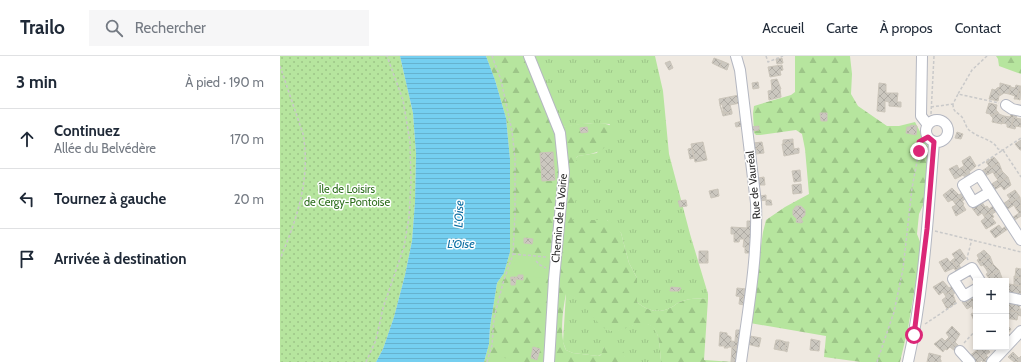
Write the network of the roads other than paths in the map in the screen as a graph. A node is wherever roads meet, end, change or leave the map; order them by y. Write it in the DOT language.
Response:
graph roads {
  1 [pos="529,56"];
  2 [pos="736,56"];
  3 [pos="922,56"];
  4 [pos="1006,105"];
  5 [pos="1021,111"];
  6 [pos="928,125"];
  7 [pos="931,140"];
  8 [pos="990,192"];
  9 [pos="1021,240"];
  10 [pos="978,278"];
  11 [pos="973,291"];
  12 [pos="1009,298"];
  13 [pos="1021,300"];
  14 [pos="1021,331"];
  15 [pos="1009,344"];
  16 [pos="1003,350"];
  17 [pos="960,351"];
  18 [pos="549,362"];
  19 [pos="741,362"];
  20 [pos="908,362"];
  21 [pos="970,362"];
  22 [pos="992,362"];
  1 -- 18 [label="street, Chemin de la Voirie"];
  2 -- 19 [label="street, Rue de Vauréal"];
  3 -- 6 [label="street"];
  4 -- 5 [label="street"];
  6 -- 7 [label="street"];
  6 -- 7 [label="street"];
  7 -- 20 [label="street"];
  8 -- 8 [label="street"];
  8 -- 9 [label="street"];
  10 -- 11 [label="street"];
  12 -- 13 [label="street"];
  14 -- 15 [label="street"];
  16 -- 22 [label="street"];
  17 -- 21 [label="street"];
}
